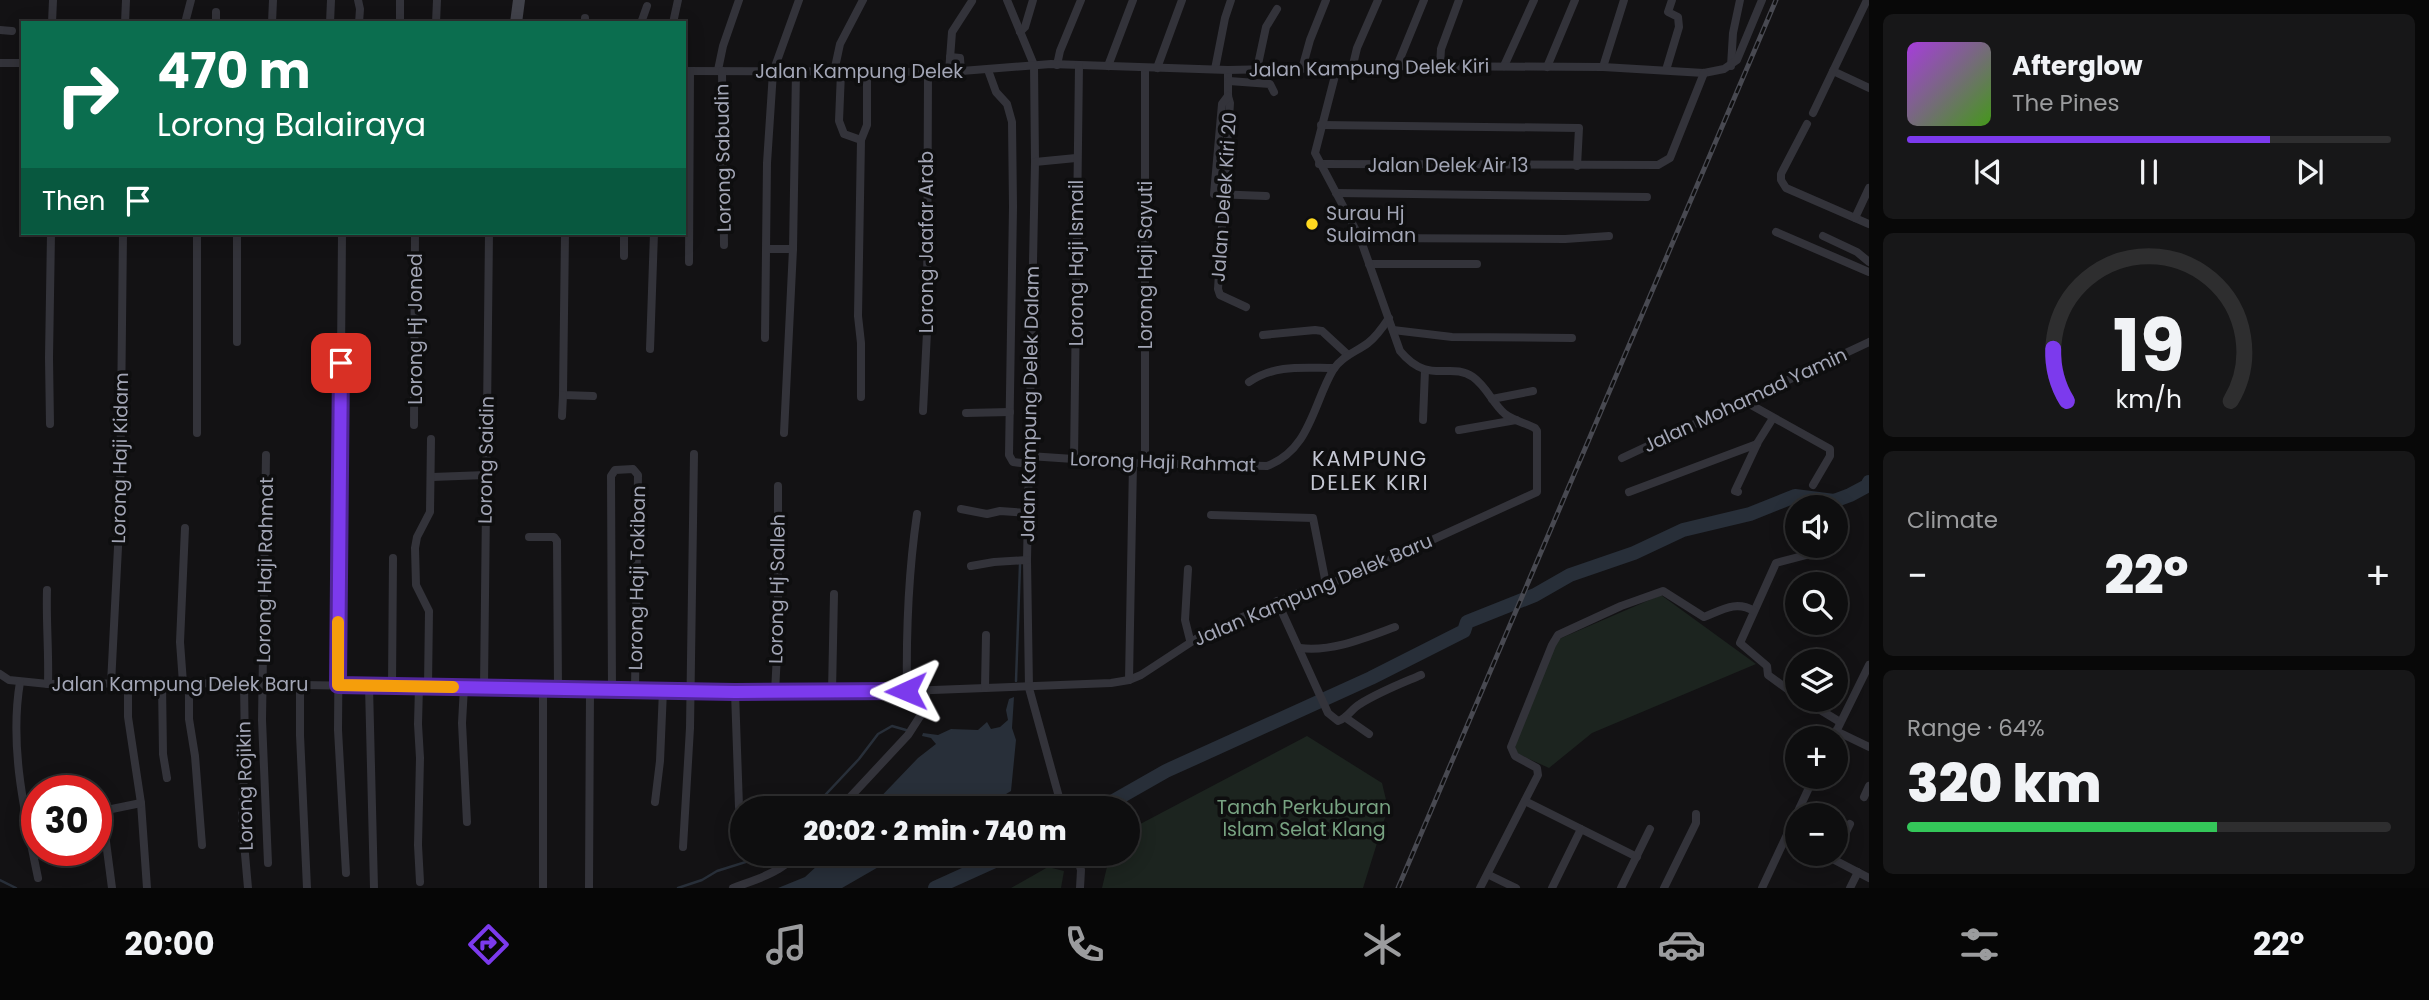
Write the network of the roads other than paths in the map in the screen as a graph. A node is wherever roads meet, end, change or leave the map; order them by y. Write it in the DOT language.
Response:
graph roads {
  1 [pos="53,0"];
  2 [pos="126,0"];
  3 [pos="191,0"];
  4 [pos="273,0"];
  5 [pos="331,0"];
  6 [pos="358,0"];
  7 [pos="400,0"];
  8 [pos="437,0"];
  9 [pos="519,0"];
  10 [pos="678,0"];
  11 [pos="739,0"];
  12 [pos="799,0"];
  13 [pos="863,0"];
  14 [pos="1007,0"];
  15 [pos="1033,0"];
  16 [pos="1081,0"];
  17 [pos="1133,0"];
  18 [pos="1182,0"];
  19 [pos="1231,0"];
  20 [pos="1326,0"];
  21 [pos="1378,0"];
  22 [pos="1424,0"];
  23 [pos="1459,0"];
  24 [pos="1534,0"];
  25 [pos="1575,0"];
  26 [pos="1625,0"];
  27 [pos="1672,0"];
  28 [pos="1740,0"];
  29 [pos="1762,0"];
  30 [pos="1867,0"];
  31 [pos="972,1"];
  32 [pos="647,6"];
  33 [pos="1277,9"];
  34 [pos="216,12"];
  35 [pos="52,21"];
  36 [pos="125,21"];
  37 [pos="186,21"];
  38 [pos="216,21"];
  39 [pos="272,21"];
  40 [pos="330,21"];
  41 [pos="359,21"];
  42 [pos="400,21"];
  43 [pos="436,21"];
  44 [pos="516,21"];
  45 [pos="642,21"];
  46 [pos="673,21"];
  47 [pos="0,30"];
  48 [pos="12,31"];
  49 [pos="1020,32"];
  50 [pos="950,57"];
  51 [pos="1440,57"];
  52 [pos="0,63"];
  53 [pos="21,63"];
  54 [pos="1034,65"];
  55 [pos="1057,65"];
  56 [pos="1079,65"];
  57 [pos="1108,66"];
  58 [pos="1397,66"];
  59 [pos="1504,66"];
  60 [pos="1731,66"];
  61 [pos="1547,67"];
  62 [pos="1603,67"];
  63 [pos="1145,68"];
  64 [pos="1157,68"];
  65 [pos="1337,68"];
  66 [pos="1215,69"];
  67 [pos="1228,69"];
  68 [pos="1257,69"];
  69 [pos="1301,69"];
  70 [pos="1352,69"];
  71 [pos="1666,70"];
  72 [pos="687,71"];
  73 [pos="720,71"];
  74 [pos="988,71"];
  75 [pos="1833,71"];
  76 [pos="773,72"];
  77 [pos="796,72"];
  78 [pos="837,72"];
  79 [pos="867,72"];
  80 [pos="949,72"];
  81 [pos="961,72"];
  82 [pos="1704,72"];
  83 [pos="928,73"];
  84 [pos="1229,81"];
  85 [pos="1869,88"];
  86 [pos="1274,92"];
  87 [pos="1228,96"];
  88 [pos="1813,113"];
  89 [pos="1807,124"];
  90 [pos="1321,125"];
  91 [pos="861,140"];
  92 [pos="1076,158"];
  93 [pos="1035,162"];
  94 [pos="1319,164"];
  95 [pos="1577,166"];
  96 [pos="1869,188"];
  97 [pos="1336,193"];
  98 [pos="1224,195"];
  99 [pos="1266,196"];
  100 [pos="1647,197"];
  101 [pos="1854,218"];
  102 [pos="1869,224"];
  103 [pos="1776,232"];
  104 [pos="51,235"];
  105 [pos="123,235"];
  106 [pos="197,235"];
  107 [pos="237,235"];
  108 [pos="342,235"];
  109 [pos="415,235"];
  110 [pos="489,235"];
  111 [pos="565,235"];
  112 [pos="624,235"];
  113 [pos="654,235"];
  114 [pos="1609,236"];
  115 [pos="1823,236"];
  116 [pos="1360,238"];
  117 [pos="724,245"];
  118 [pos="767,249"];
  119 [pos="793,249"];
  120 [pos="624,256"];
  121 [pos="689,262"];
  122 [pos="1869,262"];
  123 [pos="1369,264"];
  124 [pos="1477,264"];
  125 [pos="1869,272"];
  126 [pos="1246,307"];
  127 [pos="1389,318"];
  128 [pos="1393,330"];
  129 [pos="1263,335"];
  130 [pos="765,338"];
  131 [pos="1572,338"];
  132 [pos="1869,341"];
  133 [pos="237,342"];
  134 [pos="650,349"];
  135 [pos="1348,355"];
  136 [pos="1334,368"];
  137 [pos="1425,370"];
  138 [pos="1249,382"];
  139 [pos="1533,391"];
  140 [pos="563,395"];
  141 [pos="593,396"];
  142 [pos="861,397"];
  143 [pos="1492,399"];
  144 [pos="1744,401"];
  145 [pos="923,411"];
  146 [pos="1010,412"];
  147 [pos="966,413"];
  148 [pos="562,416"];
  149 [pos="1773,418"];
  150 [pos="1423,420"];
  151 [pos="1516,420"];
  152 [pos="50,424"];
  153 [pos="414,425"];
  154 [pos="1459,430"];
  155 [pos="197,432"];
  156 [pos="784,433"];
  157 [pos="431,439"];
  158 [pos="1757,444"];
  159 [pos="694,454"];
  160 [pos="266,455"];
  161 [pos="1622,458"];
  162 [pos="1074,460"];
  163 [pos="1026,461"];
  164 [pos="1132,463"];
  165 [pos="1145,463"];
  166 [pos="486,475"];
  167 [pos="432,478"];
  168 [pos="1813,485"];
  169 [pos="778,486"];
  170 [pos="1629,492"];
  171 [pos="1738,492"];
  172 [pos="961,509"];
  173 [pos="1028,513"];
  174 [pos="917,514"];
  175 [pos="1211,515"];
  176 [pos="185,528"];
  177 [pos="529,537"];
  178 [pos="393,558"];
  179 [pos="1795,558"];
  180 [pos="1023,560"];
  181 [pos="971,566"];
  182 [pos="1188,569"];
  183 [pos="1326,584"];
  184 [pos="47,590"];
  185 [pos="834,594"];
  186 [pos="1278,601"];
  187 [pos="1754,611"];
  188 [pos="1395,627"];
  189 [pos="986,635"];
  190 [pos="1190,640"];
  191 [pos="1300,648"];
  192 [pos="1869,665"];
  193 [pos="0,674"];
  194 [pos="1421,676"];
  195 [pos="1129,680"];
  196 [pos="20,682"];
  197 [pos="186,683"];
  198 [pos="48,684"];
  199 [pos="111,684"];
  200 [pos="128,684"];
  201 [pos="162,684"];
  202 [pos="244,684"];
  203 [pos="263,684"];
  204 [pos="300,685"];
  205 [pos="338,685"];
  206 [pos="369,686"];
  207 [pos="392,686"];
  208 [pos="424,686"];
  209 [pos="464,687"];
  210 [pos="484,687"];
  211 [pos="542,688"];
  212 [pos="985,688"];
  213 [pos="1029,688"];
  214 [pos="1785,688"];
  215 [pos="558,690"];
  216 [pos="590,690"];
  217 [pos="612,690"];
  218 [pos="635,690"];
  219 [pos="663,690"];
  220 [pos="690,690"];
  221 [pos="926,690"];
  222 [pos="906,691"];
  223 [pos="735,692"];
  224 [pos="775,692"];
  225 [pos="832,692"];
  226 [pos="1816,712"];
  227 [pos="1346,718"];
  228 [pos="1831,726"];
  229 [pos="1838,726"];
  230 [pos="1368,734"];
  231 [pos="1848,737"];
  232 [pos="1869,747"];
  233 [pos="167,778"];
  234 [pos="1869,786"];
  235 [pos="739,796"];
  236 [pos="851,796"];
  237 [pos="1059,796"];
  238 [pos="1864,797"];
  239 [pos="1525,801"];
  240 [pos="655,802"];
  241 [pos="141,803"];
  242 [pos="1696,814"];
  243 [pos="467,822"];
  244 [pos="1850,824"];
  245 [pos="1581,828"];
  246 [pos="1848,828"];
  247 [pos="1650,829"];
  248 [pos="1785,839"];
  249 [pos="202,845"];
  250 [pos="683,847"];
  251 [pos="1637,857"];
  252 [pos="268,863"];
  253 [pos="1848,865"];
  254 [pos="784,866"];
  255 [pos="1080,866"];
  256 [pos="1858,872"];
  257 [pos="346,873"];
  258 [pos="1489,875"];
  259 [pos="38,878"];
  260 [pos="1869,878"];
  261 [pos="420,882"];
  262 [pos="112,888"];
  263 [pos="148,888"];
  264 [pos="248,888"];
  265 [pos="307,888"];
  266 [pos="374,888"];
  267 [pos="543,888"];
  268 [pos="589,888"];
  269 [pos="733,888"];
  270 [pos="1080,888"];
  271 [pos="1480,888"];
  272 [pos="1516,888"];
  273 [pos="1552,888"];
  274 [pos="1621,888"];
  275 [pos="1664,888"];
  276 [pos="1762,888"];
  277 [pos="1850,888"];
  1 -- 35 [label="street"];
  2 -- 36 [label="street"];
  3 -- 37 [label="street"];
  4 -- 39 [label="street"];
  5 -- 40 [label="street"];
  6 -- 41 [label="street"];
  7 -- 42 [label="street"];
  8 -- 43 [label="street"];
  9 -- 44 [label="street"];
  10 -- 46 [label="street"];
  11 -- 73 [label="street, Lorong Sabudin"];
  12 -- 76 [label="street"];
  13 -- 78 [label="street"];
  14 -- 49 [label="street, Jalan Kampung Delek Dalam"];
  15 -- 49 [label="street"];
  16 -- 55 [label="street"];
  17 -- 57 [label="street"];
  18 -- 64 [label="street"];
  19 -- 66 [label="street"];
  20 -- 69 [label="street"];
  21 -- 70 [label="street"];
  22 -- 58 [label="street"];
  23 -- 51 [label="street"];
  24 -- 59 [label="street"];
  25 -- 61 [label="street"];
  26 -- 62 [label="street"];
  27 -- 71 [label="street"];
  28 -- 60 [label="street"];
  29 -- 60 [label="street"];
  30 -- 75 [label="street"];
  31 -- 50 [label="street"];
  32 -- 45 [label="street"];
  33 -- 68 [label="street"];
  34 -- 38 [label="street"];
  47 -- 48 [label="street"];
  49 -- 54 [label="street, Jalan Kampung Delek Dalam"];
  50 -- 80 [label="street"];
  50 -- 81 [label="street"];
  51 -- 58 [label="street, Jalan Kampung Delek Kiri"];
  51 -- 59 [label="street, Jalan Kampung Delek Kiri"];
  52 -- 53 [label="street"];
  54 -- 55 [label="street, Jalan Kampung Delek Kiri"];
  54 -- 74 [label="street, Jalan Kampung Delek"];
  54 -- 93 [label="street, Jalan Kampung Delek Dalam"];
  55 -- 56 [label="street, Jalan Kampung Delek Kiri"];
  56 -- 57 [label="street, Jalan Kampung Delek Kiri"];
  56 -- 92 [label="street, Lorong Haji Ismail"];
  57 -- 63 [label="street, Jalan Kampung Delek Kiri"];
  58 -- 70 [label="street, Jalan Kampung Delek Kiri"];
  59 -- 61 [label="street, Jalan Kampung Delek Kiri"];
  60 -- 82 [label="street"];
  61 -- 62 [label="street, Jalan Kampung Delek Kiri"];
  62 -- 71 [label="street, Jalan Kampung Delek Kiri"];
  63 -- 64 [label="street, Jalan Kampung Delek Kiri"];
  63 -- 165 [label="street, Lorong Haji Sayuti"];
  64 -- 66 [label="street, Jalan Kampung Delek Kiri"];
  65 -- 69 [label="street, Jalan Kampung Delek Kiri"];
  65 -- 70 [label="street, Jalan Kampung Delek Kiri"];
  65 -- 90 [label="street"];
  66 -- 67 [label="street, Jalan Kampung Delek Kiri"];
  67 -- 68 [label="street, Jalan Kampung Delek Kiri"];
  67 -- 84 [label="street, Jalan Delek Kiri 20"];
  68 -- 69 [label="street, Jalan Kampung Delek Kiri"];
  71 -- 82 [label="street, Jalan Kampung Delek Kiri"];
  72 -- 73 [label="street, Jalan Kampung Delek"];
  72 -- 121 [label="street"];
  73 -- 76 [label="street, Jalan Kampung Delek"];
  73 -- 117 [label="street, Lorong Sabudin"];
  74 -- 81 [label="street, Jalan Kampung Delek"];
  74 -- 146 [label="street"];
  75 -- 85 [label="street"];
  75 -- 88 [label="street"];
  76 -- 77 [label="street, Jalan Kampung Delek"];
  76 -- 118 [label="street"];
  77 -- 78 [label="street, Jalan Kampung Delek"];
  77 -- 119 [label="street"];
  78 -- 79 [label="street, Jalan Kampung Delek"];
  78 -- 91 [label="street"];
  79 -- 83 [label="street, Jalan Kampung Delek"];
  79 -- 91 [label="street"];
  80 -- 81 [label="street, Jalan Kampung Delek"];
  80 -- 83 [label="street, Jalan Kampung Delek"];
  82 -- 95 [label="street, Jalan Delek Air 13"];
  83 -- 145 [label="street, Lorong Jaafar Arab"];
  84 -- 86 [label="street"];
  84 -- 87 [label="street, Jalan Delek Kiri 20"];
  87 -- 98 [label="street, Jalan Delek Kiri 20"];
  87 -- 98 [label="street, Jalan Delek Kiri 20"];
  89 -- 101 [label="street"];
  90 -- 94 [label="street"];
  90 -- 95 [label="street"];
  91 -- 142 [label="street"];
  92 -- 93 [label="street"];
  92 -- 162 [label="street, Lorong Haji Ismail"];
  93 -- 163 [label="street, Jalan Kampung Delek Dalam"];
  94 -- 95 [label="street, Jalan Delek Air 13"];
  94 -- 97 [label="street"];
  96 -- 101 [label="street"];
  97 -- 100 [label="street"];
  97 -- 116 [label="street"];
  98 -- 99 [label="street"];
  98 -- 126 [label="street, Jalan Delek Kiri 20"];
  101 -- 102 [label="street"];
  103 -- 125 [label="street"];
  104 -- 152 [label="street"];
  105 -- 199 [label="street, Lorong Haji Kidam"];
  106 -- 155 [label="street"];
  107 -- 133 [label="street"];
  108 -- 205 [label="street"];
  109 -- 153 [label="street, Lorong Hj Joned"];
  110 -- 166 [label="street, Lorong Saidin"];
  111 -- 140 [label="street"];
  112 -- 120 [label="street"];
  113 -- 134 [label="street"];
  114 -- 116 [label="street"];
  115 -- 122 [label="street"];
  116 -- 123 [label="street"];
  118 -- 119 [label="street"];
  118 -- 130 [label="street"];
  119 -- 156 [label="street"];
  123 -- 124 [label="street"];
  123 -- 127 [label="street"];
  127 -- 128 [label="street"];
  127 -- 135 [label="street, Lorong Haji Rahmat"];
  128 -- 131 [label="street"];
  128 -- 137 [label="street"];
  129 -- 135 [label="street"];
  132 -- 144 [label="street, Jalan Mohamad Yamin"];
  135 -- 136 [label="street, Lorong Haji Rahmat"];
  136 -- 138 [label="street"];
  136 -- 165 [label="street, Lorong Haji Rahmat"];
  137 -- 143 [label="street"];
  137 -- 150 [label="street"];
  139 -- 143 [label="street"];
  140 -- 141 [label="street"];
  140 -- 148 [label="street"];
  143 -- 151 [label="street"];
  144 -- 149 [label="street"];
  144 -- 161 [label="street, Jalan Mohamad Yamin"];
  146 -- 147 [label="street"];
  146 -- 163 [label="street"];
  149 -- 158 [label="street"];
  149 -- 168 [label="street"];
  151 -- 154 [label="street"];
  151 -- 183 [label="street, Jalan Kampung Delek Baru"];
  157 -- 167 [label="street"];
  158 -- 170 [label="street"];
  158 -- 171 [label="street"];
  159 -- 220 [label="street"];
  160 -- 203 [label="street, Lorong Haji Rahmat"];
  162 -- 163 [label="street, Lorong Haji Rahmat"];
  162 -- 164 [label="street, Lorong Haji Rahmat"];
  163 -- 173 [label="street, Jalan Kampung Delek Dalam"];
  164 -- 165 [label="street, Lorong Haji Rahmat"];
  164 -- 195 [label="street"];
  166 -- 167 [label="street"];
  166 -- 210 [label="street, Lorong Saidin"];
  167 -- 208 [label="street"];
  169 -- 224 [label="street, Lorong Hj Salleh"];
  172 -- 173 [label="street"];
  173 -- 180 [label="street, Jalan Kampung Delek Dalam"];
  174 -- 222 [label="street"];
  175 -- 183 [label="street"];
  176 -- 197 [label="street"];
  177 -- 215 [label="street"];
  178 -- 207 [label="street"];
  179 -- 187 [label="street"];
  180 -- 181 [label="street"];
  180 -- 213 [label="street, Jalan Kampung Delek Dalam"];
  182 -- 190 [label="street"];
  183 -- 186 [label="street, Jalan Kampung Delek Baru"];
  184 -- 198 [label="street"];
  185 -- 225 [label="street"];
  186 -- 190 [label="street, Jalan Kampung Delek Baru"];
  186 -- 191 [label="street"];
  187 -- 214 [label="street"];
  187 -- 239 [label="street"];
  188 -- 191 [label="street"];
  189 -- 212 [label="street"];
  190 -- 195 [label="street, Jalan Kampung Delek Baru"];
  191 -- 227 [label="street"];
  192 -- 229 [label="street"];
  193 -- 196 [label="street, Jalan Kampung Delek Baru"];
  194 -- 227 [label="street"];
  195 -- 213 [label="street, Jalan Kampung Delek Baru"];
  196 -- 198 [label="street, Jalan Kampung Delek Baru"];
  196 -- 259 [label="street"];
  197 -- 201 [label="street, Jalan Kampung Delek Baru"];
  197 -- 202 [label="street, Jalan Kampung Delek Baru"];
  197 -- 249 [label="street"];
  198 -- 199 [label="street, Jalan Kampung Delek Baru"];
  199 -- 200 [label="street, Jalan Kampung Delek Baru"];
  200 -- 201 [label="street, Jalan Kampung Delek Baru"];
  200 -- 241 [label="street"];
  201 -- 233 [label="street"];
  202 -- 203 [label="street, Jalan Kampung Delek Baru"];
  202 -- 264 [label="street, Lorong Rojikin"];
  203 -- 204 [label="street, Jalan Kampung Delek Baru"];
  203 -- 252 [label="street, Lorong Haji Rahmat"];
  204 -- 205 [label="street, Jalan Kampung Delek Baru"];
  204 -- 265 [label="street"];
  205 -- 206 [label="street, Jalan Kampung Delek Baru"];
  205 -- 257 [label="street"];
  206 -- 207 [label="street, Jalan Kampung Delek Baru"];
  206 -- 266 [label="street"];
  207 -- 208 [label="street, Jalan Kampung Delek Baru"];
  208 -- 209 [label="street, Jalan Kampung Delek Baru"];
  208 -- 261 [label="street"];
  209 -- 210 [label="street, Jalan Kampung Delek Baru"];
  209 -- 243 [label="street"];
  210 -- 211 [label="street, Jalan Kampung Delek Baru"];
  211 -- 215 [label="street, Jalan Kampung Delek Baru"];
  211 -- 267 [label="street"];
  212 -- 213 [label="street, Jalan Kampung Delek Baru"];
  212 -- 221 [label="street, Jalan Kampung Delek Baru"];
  213 -- 237 [label="street, Jalan Kampung Delek Dalam"];
  215 -- 216 [label="street, Jalan Kampung Delek Baru"];
  216 -- 217 [label="street, Jalan Kampung Delek Baru"];
  216 -- 268 [label="street"];
  217 -- 218 [label="street, Jalan Kampung Delek Baru"];
  217 -- 218 [label="street, Lorong Haji Tokiban"];
  218 -- 219 [label="street, Jalan Kampung Delek Baru"];
  219 -- 220 [label="street, Jalan Kampung Delek Baru"];
  219 -- 240 [label="street"];
  220 -- 223 [label="street, Jalan Kampung Delek Baru"];
  220 -- 250 [label="street"];
  221 -- 222 [label="street, Jalan Kampung Delek Baru"];
  221 -- 236 [label="street"];
  222 -- 225 [label="street, Jalan Kampung Delek Baru"];
  223 -- 224 [label="street, Jalan Kampung Delek Baru"];
  223 -- 235 [label="street"];
  224 -- 225 [label="street, Jalan Kampung Delek Baru"];
  226 -- 228 [label="street"];
  227 -- 230 [label="street"];
  231 -- 232 [label="street"];
  234 -- 238 [label="street"];
  239 -- 245 [label="street"];
  239 -- 258 [label="street"];
  241 -- 262 [label="street"];
  241 -- 263 [label="street"];
  242 -- 275 [label="street"];
  244 -- 246 [label="street"];
  245 -- 251 [label="street"];
  245 -- 273 [label="street"];
  247 -- 251 [label="street"];
  248 -- 276 [label="street"];
  251 -- 274 [label="street"];
  253 -- 256 [label="street"];
  254 -- 269 [label="street"];
  255 -- 270 [label="street"];
  256 -- 260 [label="street"];
  256 -- 277 [label="street"];
  258 -- 271 [label="street"];
  258 -- 272 [label="street"];
}
